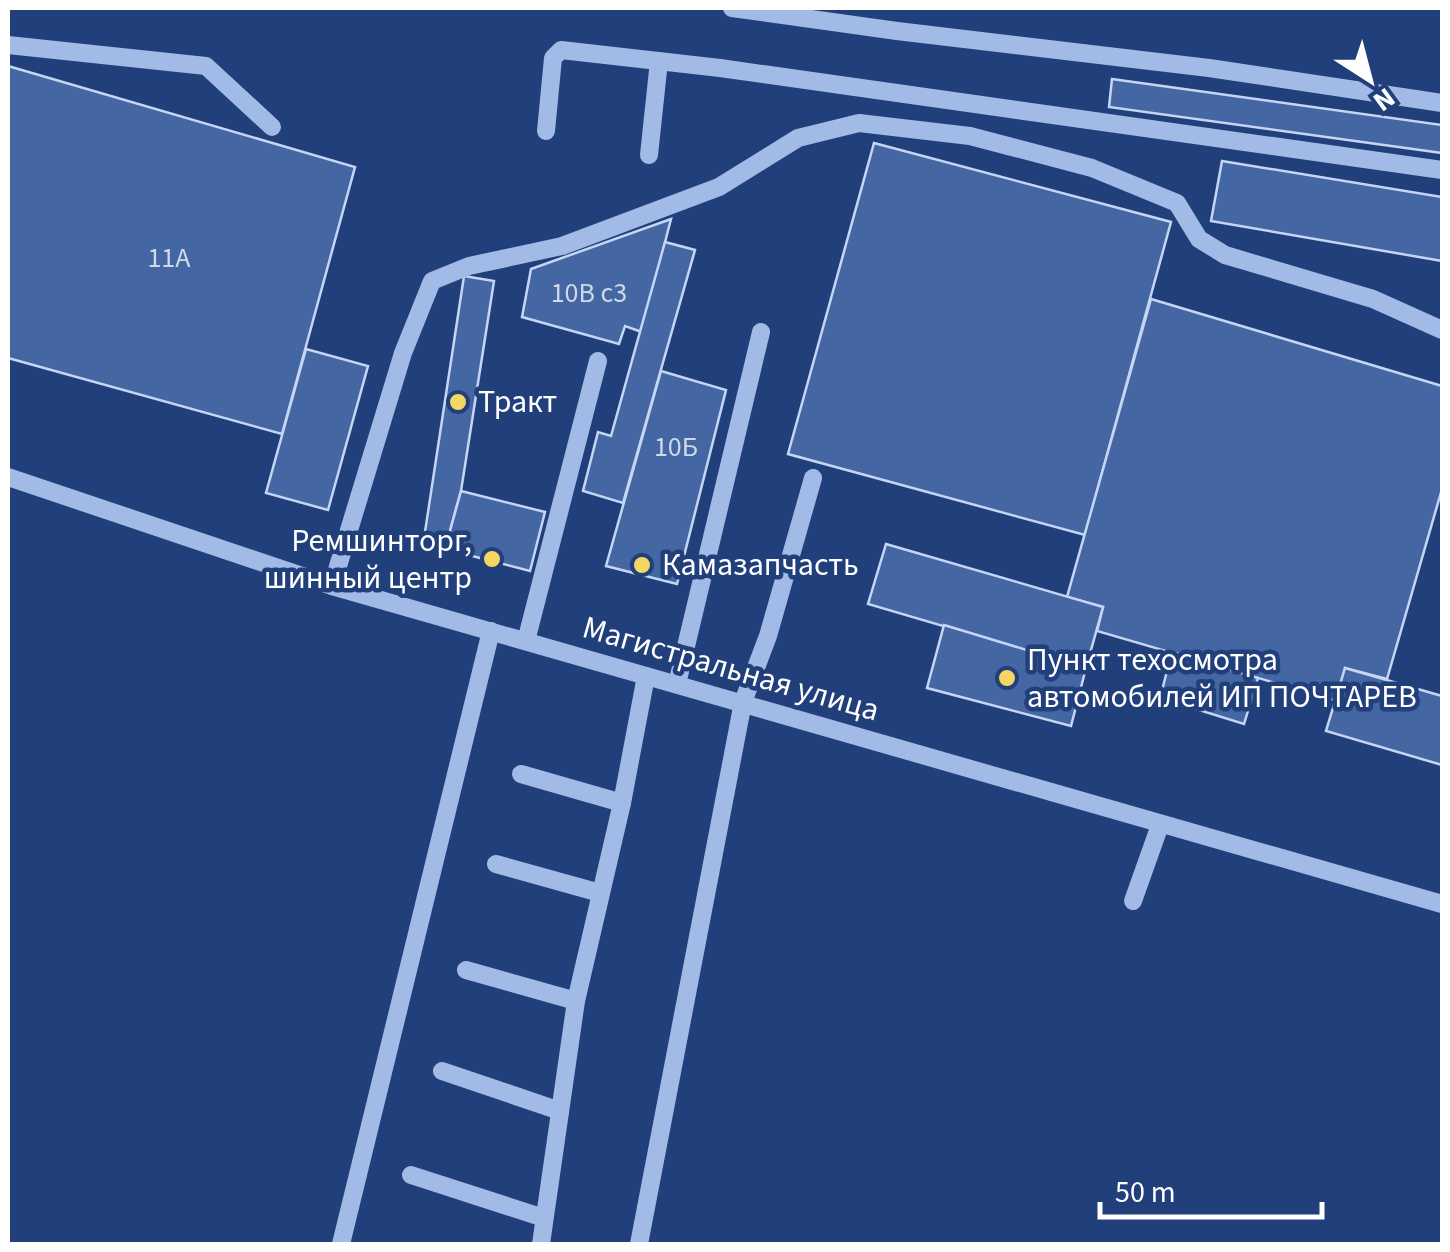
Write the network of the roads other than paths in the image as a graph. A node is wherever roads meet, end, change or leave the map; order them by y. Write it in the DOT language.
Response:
graph roads {
  1 [pos="732,8"];
  2 [pos="8,45"];
  3 [pos="659,61"];
  4 [pos="1442,102"];
  5 [pos="272,128"];
  6 [pos="546,130"];
  7 [pos="649,155"];
  8 [pos="1442,170"];
  9 [pos="1442,330"];
  10 [pos="761,332"];
  11 [pos="598,361"];
  12 [pos="8,477"];
  13 [pos="813,478"];
  14 [pos="332,586"];
  15 [pos="491,631"];
  16 [pos="526,641"];
  17 [pos="646,676"];
  18 [pos="677,684"];
  19 [pos="743,702"];
  20 [pos="521,774"];
  21 [pos="622,803"];
  22 [pos="1160,825"];
  23 [pos="496,864"];
  24 [pos="600,893"];
  25 [pos="1134,902"];
  26 [pos="1442,904"];
  27 [pos="466,970"];
  28 [pos="576,1001"];
  29 [pos="442,1071"];
  30 [pos="560,1111"];
  31 [pos="411,1175"];
  32 [pos="544,1218"];
  33 [pos="341,1244"];
  34 [pos="540,1244"];
  35 [pos="640,1244"];
  1 -- 4 [label="street"];
  2 -- 5 [label="street"];
  3 -- 6 [label="street"];
  3 -- 7 [label="street"];
  3 -- 8 [label="street"];
  9 -- 14 [label="street"];
  10 -- 18 [label="street"];
  11 -- 16 [label="street"];
  12 -- 14 [label="street, Магистральная улица"];
  13 -- 19 [label="street"];
  14 -- 15 [label="street, Магистральная улица"];
  15 -- 16 [label="street, Магистральная улица"];
  15 -- 33 [label="street"];
  16 -- 17 [label="street, Магистральная улица"];
  17 -- 18 [label="street, Магистральная улица"];
  17 -- 21 [label="street"];
  18 -- 19 [label="street, Магистральная улица"];
  19 -- 22 [label="street, Магистральная улица"];
  19 -- 35 [label="street"];
  20 -- 21 [label="street"];
  21 -- 24 [label="street"];
  22 -- 25 [label="street"];
  22 -- 26 [label="street, Магистральная улица"];
  23 -- 24 [label="street"];
  24 -- 28 [label="street"];
  27 -- 28 [label="street"];
  28 -- 30 [label="street"];
  29 -- 30 [label="street"];
  30 -- 32 [label="street"];
  31 -- 32 [label="street"];
  32 -- 34 [label="street"];
}
